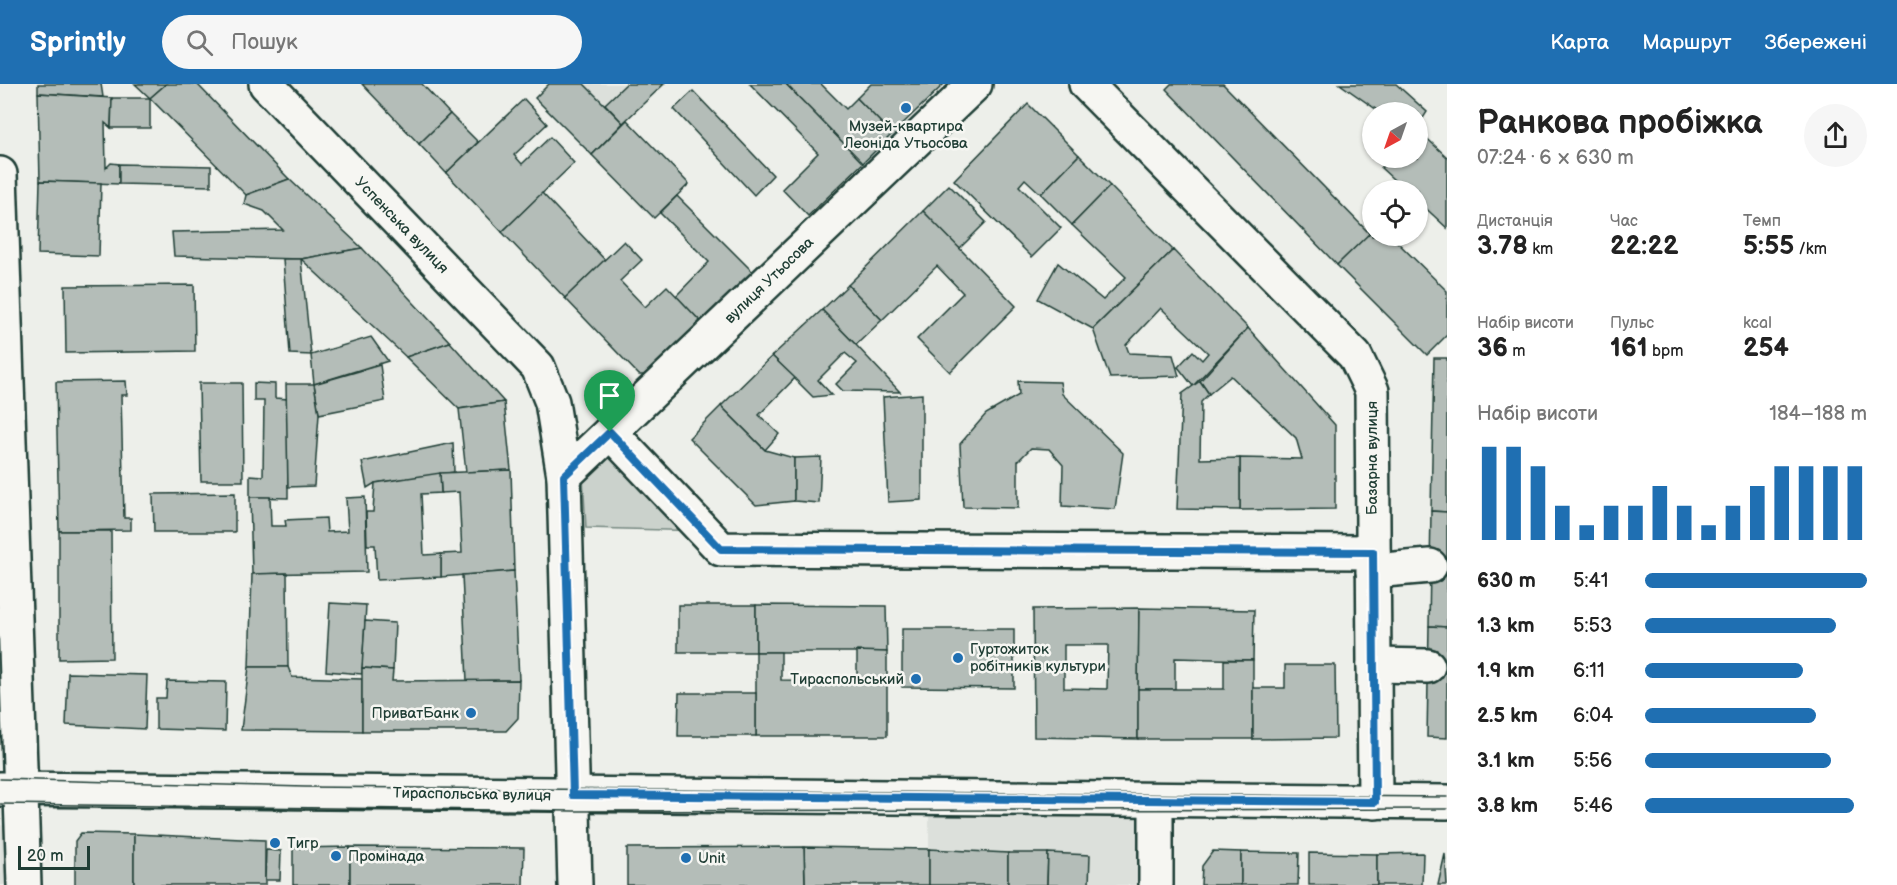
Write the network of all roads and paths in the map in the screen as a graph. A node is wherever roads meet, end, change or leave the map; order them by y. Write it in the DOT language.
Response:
graph roads {
  1 [pos="266,84"];
  2 [pos="975,84"];
  3 [pos="1086,84"];
  4 [pos="0,174"];
  5 [pos="610,432"];
  6 [pos="564,476"];
  7 [pos="1373,562"];
  8 [pos="1430,566"];
  9 [pos="8,593"];
  10 [pos="1374,665"];
  11 [pos="1428,666"];
  12 [pos="11,790"];
  13 [pos="573,795"];
  14 [pos="1156,800"];
  15 [pos="1375,802"];
  16 [pos="1447,802"];
  17 [pos="24,885"];
  18 [pos="575,885"];
  19 [pos="1156,885"];
  1 -- 6 [label="street, Успенська вулиця"];
  2 -- 5 [label="street, вулиця Утьосова"];
  3 -- 7 [label="street, Базарна вулиця"];
  4 -- 9 [label="street"];
  5 -- 6 [label="street, вулиця Утьосова"];
  5 -- 7 [label="street"];
  6 -- 13 [label="street"];
  7 -- 8 [label="street"];
  7 -- 10 [label="street, Базарна вулиця"];
  9 -- 12 [label="street"];
  10 -- 11 [label="street"];
  10 -- 15 [label="street, Базарна вулиця"];
  12 -- 13 [label="street, Тираспольська вулиця"];
  12 -- 17 [label="street"];
  13 -- 14 [label="street, Тираспольська вулиця"];
  13 -- 18 [label="street"];
  14 -- 15 [label="street, Тираспольська вулиця"];
  14 -- 19 [label="street"];
  15 -- 16 [label="street, Тираспольська вулиця"];
}
